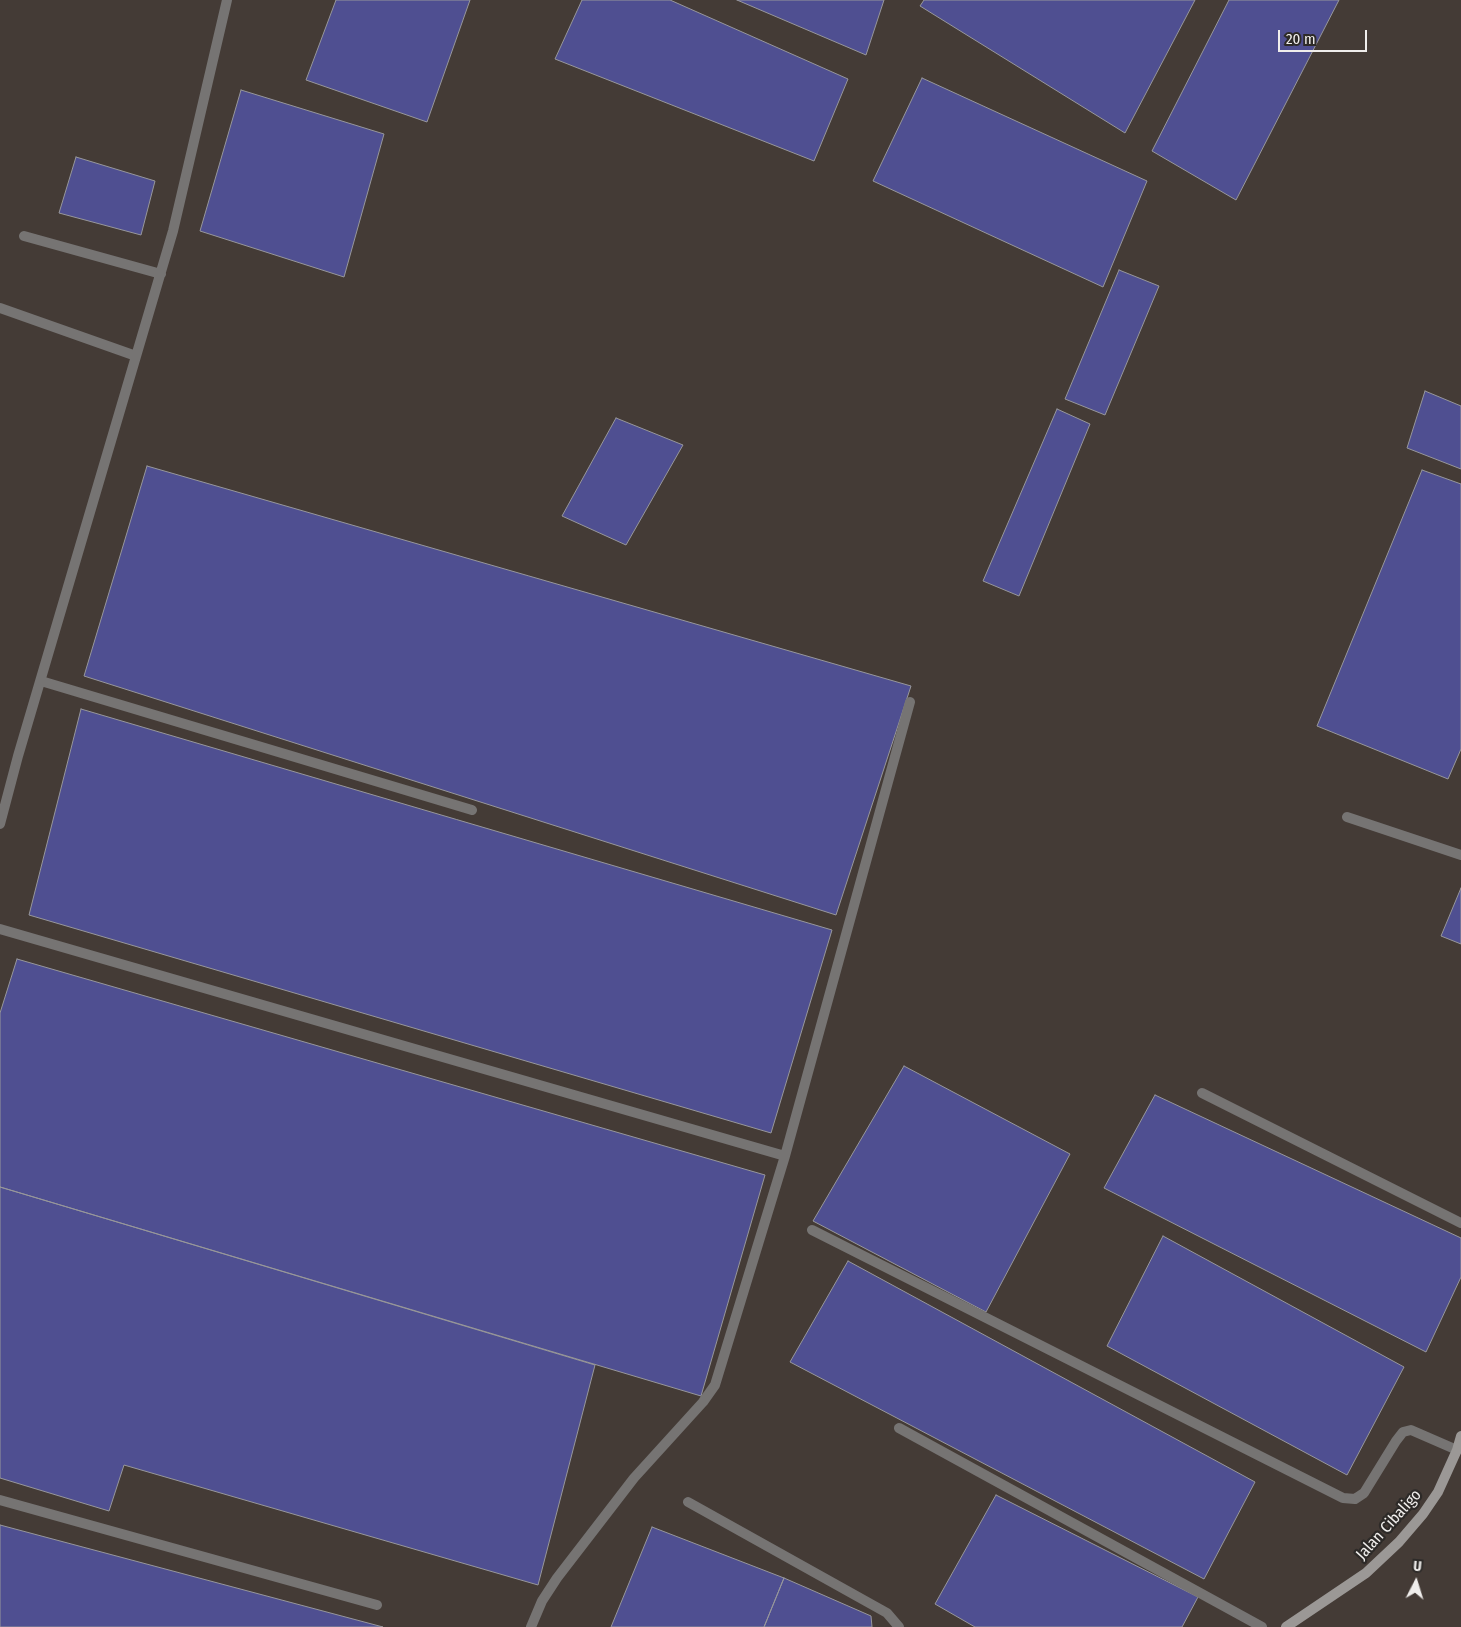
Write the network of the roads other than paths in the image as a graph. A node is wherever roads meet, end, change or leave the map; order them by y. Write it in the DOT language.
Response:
graph roads {
  1 [pos="227,0"];
  2 [pos="24,236"];
  3 [pos="161,274"];
  4 [pos="0,308"];
  5 [pos="136,356"];
  6 [pos="41,681"];
  7 [pos="910,702"];
  8 [pos="472,810"];
  9 [pos="1347,817"];
  10 [pos="0,824"];
  11 [pos="1461,855"];
  12 [pos="0,929"];
  13 [pos="1202,1093"];
  14 [pos="785,1156"];
  15 [pos="1461,1223"];
  16 [pos="812,1230"];
  17 [pos="899,1428"];
  18 [pos="1461,1436"];
  19 [pos="1457,1450"];
  20 [pos="0,1500"];
  21 [pos="688,1502"];
  22 [pos="377,1605"];
  23 [pos="531,1627"];
  24 [pos="900,1627"];
  25 [pos="1262,1627"];
  26 [pos="1286,1627"];
  1 -- 3 [label="lane"];
  2 -- 3 [label="lane"];
  3 -- 5 [label="lane"];
  4 -- 5 [label="lane"];
  5 -- 6 [label="lane"];
  6 -- 8 [label="lane"];
  6 -- 10 [label="lane"];
  7 -- 14 [label="lane"];
  9 -- 11 [label="lane"];
  12 -- 14 [label="lane"];
  13 -- 15 [label="lane"];
  14 -- 23 [label="lane"];
  16 -- 19 [label="lane"];
  17 -- 25 [label="lane"];
  18 -- 19 [label="main road, Jalan Cibaligo"];
  19 -- 26 [label="main road, Jalan Cibaligo"];
  20 -- 22 [label="lane"];
  21 -- 24 [label="lane"];
}
